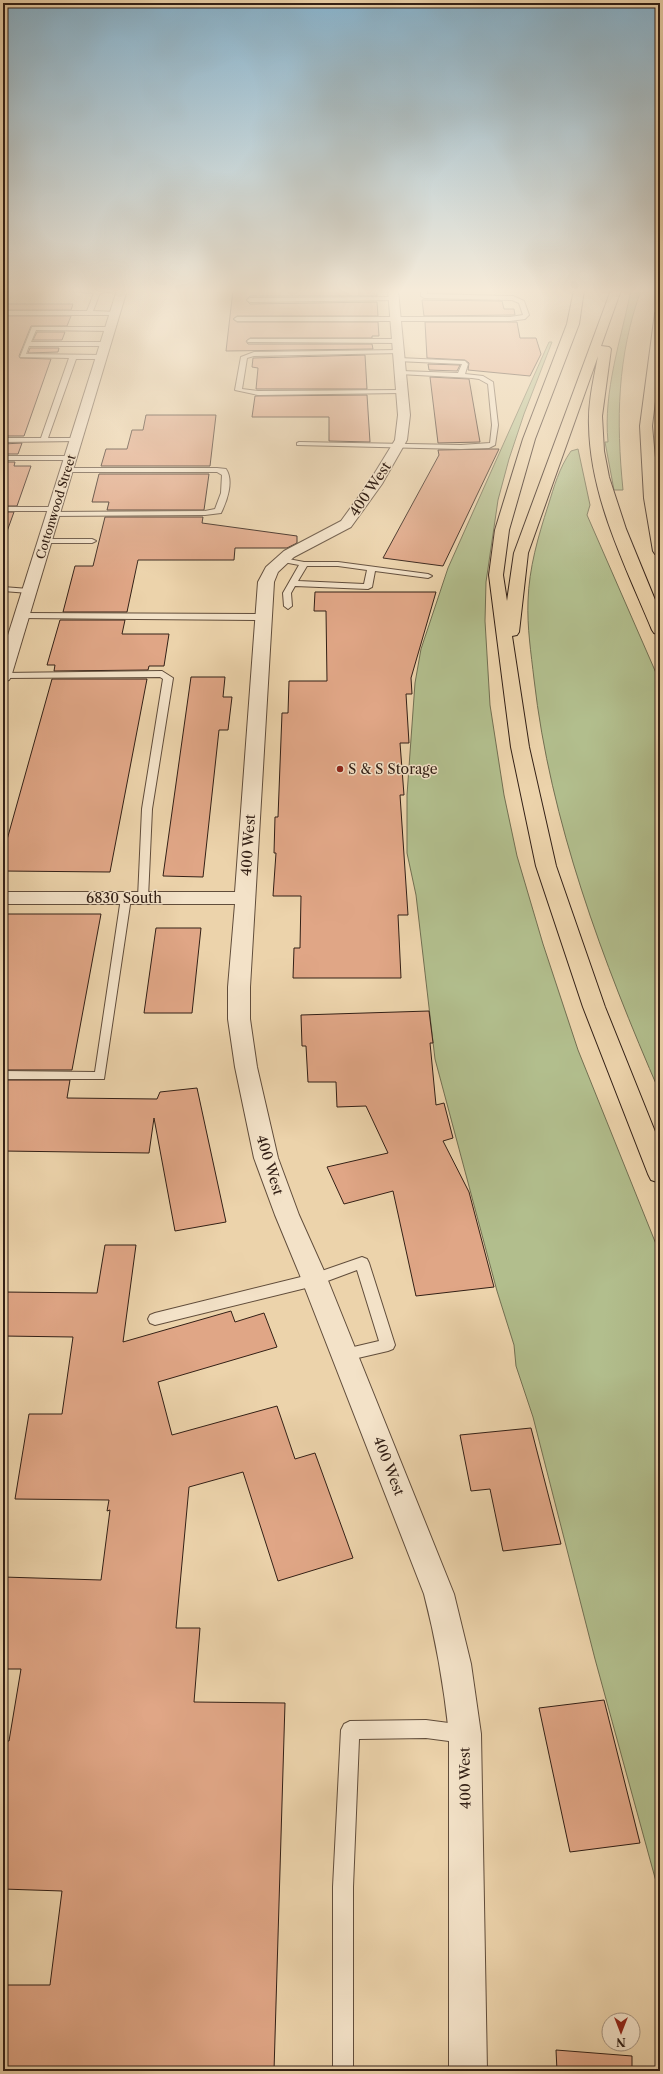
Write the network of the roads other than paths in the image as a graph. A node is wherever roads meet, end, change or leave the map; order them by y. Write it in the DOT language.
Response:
graph roads {
  1 [pos="63,387"];
  2 [pos="93,387"];
  3 [pos="239,387"];
  4 [pos="402,387"];
  5 [pos="491,387"];
  6 [pos="549,387"];
  7 [pos="582,387"];
  8 [pos="601,387"];
  9 [pos="651,387"];
  10 [pos="402,391"];
  11 [pos="3,440"];
  12 [pos="44,440"];
  13 [pos="76,440"];
  14 [pos="299,444"];
  15 [pos="399,445"];
  16 [pos="3,458"];
  17 [pos="69,464"];
  18 [pos="3,509"];
  19 [pos="54,511"];
  20 [pos="45,541"];
  21 [pos="92,541"];
  22 [pos="660,551"];
  23 [pos="281,559"];
  24 [pos="304,564"];
  25 [pos="372,568"];
  26 [pos="428,576"];
  27 [pos="293,583"];
  28 [pos="3,590"];
  29 [pos="29,591"];
  30 [pos="288,606"];
  31 [pos="22,616"];
  32 [pos="263,617"];
  33 [pos="660,630"];
  34 [pos="7,650"];
  35 [pos="508,663"];
  36 [pos="3,676"];
  37 [pos="3,898"];
  38 [pos="134,898"];
  39 [pos="244,898"];
  40 [pos="3,1075"];
  41 [pos="660,1174"];
  42 [pos="314,1280"];
  43 [pos="155,1319"];
  44 [pos="345,1355"];
  45 [pos="465,1734"];
  46 [pos="343,2071"];
  47 [pos="468,2071"];
  1 -- 12 [label="lane"];
  2 -- 13 [label="street, Cottonwood Street"];
  3 -- 10 [label="lane"];
  4 -- 10 [label="street, 400 West"];
  5 -- 15 [label="lane"];
  6 -- 35 [label="highway"];
  7 -- 35 [label="highway"];
  8 -- 33 [label="highway"];
  9 -- 22 [label="highway"];
  10 -- 15 [label="street, 400 West"];
  11 -- 12 [label="lane"];
  12 -- 13 [label="lane"];
  13 -- 17 [label="street, Cottonwood Street"];
  14 -- 15 [label="lane"];
  15 -- 23 [label="street, 400 West"];
  16 -- 17 [label="lane"];
  17 -- 19 [label="street, Cottonwood Street"];
  17 -- 19 [label="lane"];
  18 -- 19 [label="lane"];
  19 -- 20 [label="street, Cottonwood Street"];
  20 -- 21 [label="lane"];
  20 -- 29 [label="street, Cottonwood Street"];
  23 -- 24 [label="lane"];
  23 -- 32 [label="street, 400 West"];
  24 -- 25 [label="lane"];
  24 -- 27 [label="lane"];
  25 -- 26 [label="lane"];
  25 -- 27 [label="lane"];
  27 -- 30 [label="lane"];
  28 -- 29 [label="lane"];
  29 -- 31 [label="street, Cottonwood Street"];
  31 -- 32 [label="lane"];
  31 -- 34 [label="street, Cottonwood Street"];
  32 -- 39 [label="street, 400 West"];
  34 -- 36 [label="street, Cottonwood Street"];
  35 -- 41 [label="highway"];
  36 -- 38 [label="lane"];
  37 -- 38 [label="street, 6830 South"];
  38 -- 39 [label="street, 6830 South"];
  38 -- 40 [label="lane"];
  39 -- 42 [label="street, 400 West"];
  42 -- 43 [label="lane"];
  42 -- 44 [label="street, 400 West"];
  42 -- 44 [label="lane"];
  44 -- 45 [label="street, 400 West"];
  45 -- 46 [label="lane"];
  45 -- 47 [label="street, 400 West"];
}
